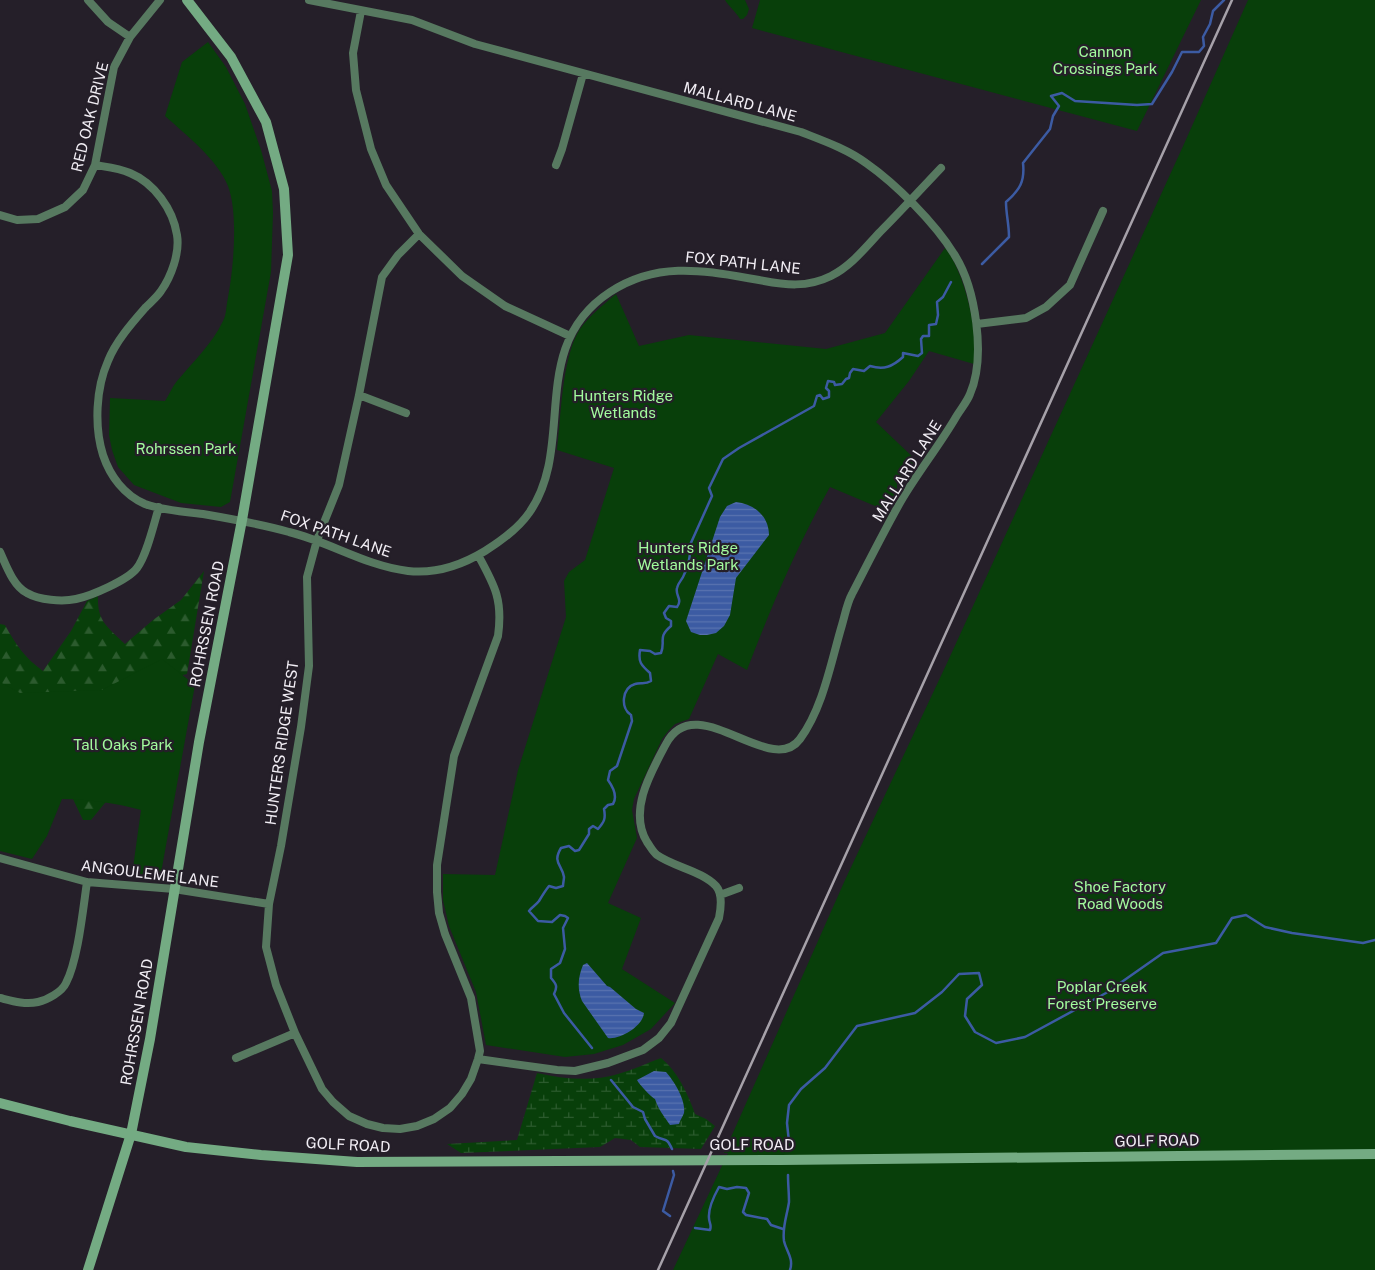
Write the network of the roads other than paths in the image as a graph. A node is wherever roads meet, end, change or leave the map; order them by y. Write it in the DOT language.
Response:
graph roads {
  1 [pos="88,0"];
  2 [pos="160,0"];
  3 [pos="187,0"];
  4 [pos="309,0"];
  5 [pos="361,11"];
  6 [pos="130,37"];
  7 [pos="583,74"];
  8 [pos="95,164"];
  9 [pos="556,165"];
  10 [pos="941,168"];
  11 [pos="910,202"];
  12 [pos="1103,211"];
  13 [pos="0,216"];
  14 [pos="420,234"];
  15 [pos="977,324"];
  16 [pos="570,336"];
  17 [pos="359,395"];
  18 [pos="406,413"];
  19 [pos="159,507"];
  20 [pos="242,520"];
  21 [pos="317,540"];
  22 [pos="0,552"];
  23 [pos="478,555"];
  24 [pos="0,858"];
  25 [pos="87,882"];
  26 [pos="739,888"];
  27 [pos="174,890"];
  28 [pos="720,895"];
  29 [pos="268,904"];
  30 [pos="0,998"];
  31 [pos="295,1033"];
  32 [pos="236,1058"];
  33 [pos="478,1059"];
  34 [pos="0,1103"];
  35 [pos="131,1134"];
  36 [pos="1375,1154"];
  37 [pos="88,1270"];
  1 -- 6 [label="street"];
  2 -- 6 [label="street, RED OAK DRIVE"];
  3 -- 20 [label="main road, ROHRSSEN ROAD"];
  4 -- 5 [label="street, MALLARD LANE"];
  5 -- 7 [label="street, MALLARD LANE"];
  5 -- 14 [label="street"];
  6 -- 8 [label="street, RED OAK DRIVE"];
  7 -- 9 [label="street"];
  7 -- 11 [label="street, MALLARD LANE"];
  8 -- 13 [label="street, RED OAK DRIVE"];
  8 -- 19 [label="street, FOX PATH LANE"];
  10 -- 11 [label="street, FOX PATH LANE"];
  11 -- 15 [label="street, MALLARD LANE"];
  11 -- 16 [label="street, FOX PATH LANE"];
  12 -- 15 [label="street"];
  14 -- 16 [label="street"];
  14 -- 17 [label="street, HUNTERS RIDGE WEST"];
  15 -- 28 [label="street, MALLARD LANE"];
  16 -- 23 [label="street, FOX PATH LANE"];
  17 -- 18 [label="street"];
  17 -- 21 [label="street, HUNTERS RIDGE WEST"];
  19 -- 20 [label="street, FOX PATH LANE"];
  19 -- 22 [label="street"];
  20 -- 21 [label="street, FOX PATH LANE"];
  20 -- 27 [label="main road, ROHRSSEN ROAD"];
  21 -- 23 [label="street, FOX PATH LANE"];
  21 -- 29 [label="street, HUNTERS RIDGE WEST"];
  23 -- 33 [label="street"];
  24 -- 25 [label="street, ANGOULEME LANE"];
  25 -- 27 [label="street, ANGOULEME LANE"];
  25 -- 30 [label="street"];
  26 -- 28 [label="street"];
  27 -- 29 [label="street, ANGOULEME LANE"];
  27 -- 35 [label="main road, ROHRSSEN ROAD"];
  28 -- 33 [label="street"];
  29 -- 31 [label="street, HUNTERS RIDGE WEST"];
  31 -- 32 [label="street"];
  31 -- 33 [label="street, HUNTERS RIDGE WEST"];
  34 -- 35 [label="main road, GOLF ROAD"];
  35 -- 36 [label="main road, GOLF ROAD"];
  35 -- 37 [label="main road, ROHRSSEN ROAD"];
}
